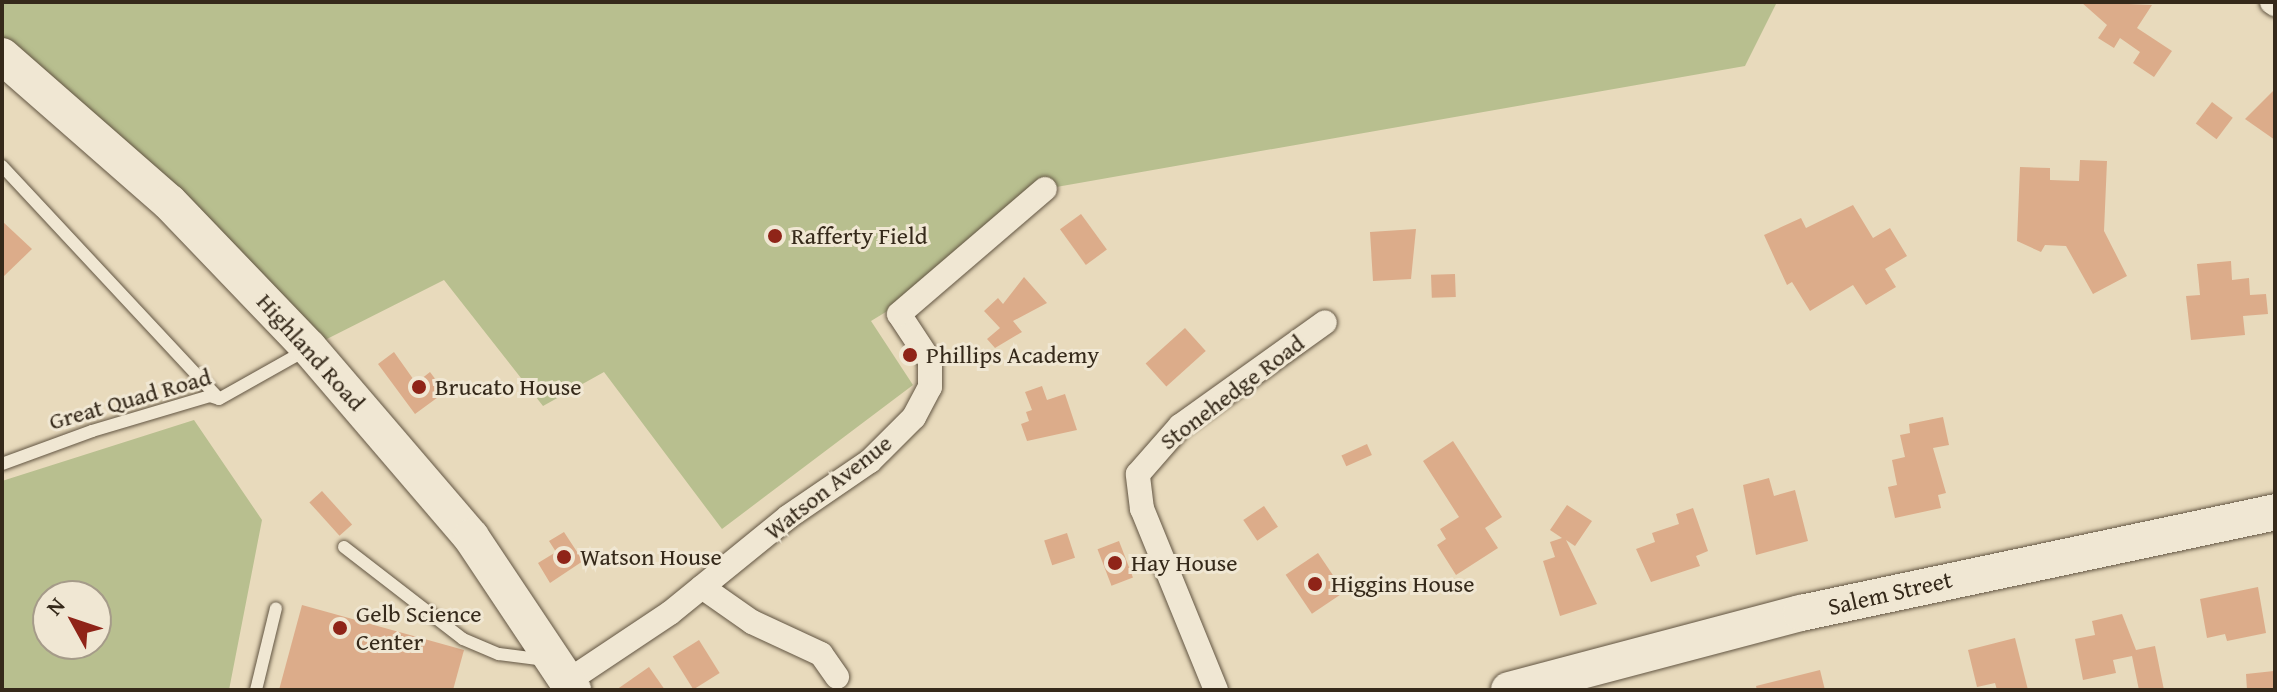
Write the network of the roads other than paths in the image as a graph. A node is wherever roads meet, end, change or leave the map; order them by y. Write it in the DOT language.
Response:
graph roads {
  1 [pos="2,56"];
  2 [pos="2,166"];
  3 [pos="1045,189"];
  4 [pos="1325,322"];
  5 [pos="309,348"];
  6 [pos="219,399"];
  7 [pos="2,464"];
  8 [pos="2275,512"];
  9 [pos="344,547"];
  10 [pos="702,587"];
  11 [pos="276,608"];
  12 [pos="565,677"];
  13 [pos="837,677"];
  14 [pos="256,690"];
  15 [pos="1216,690"];
  16 [pos="1509,690"];
  1 -- 5 [label="street, Highland Road"];
  2 -- 6 [label="lane"];
  3 -- 10 [label="street, Watson Avenue"];
  4 -- 15 [label="street, Stonehedge Road"];
  5 -- 6 [label="lane, Great Quad Road"];
  5 -- 12 [label="street, Highland Road"];
  6 -- 7 [label="lane, Great Quad Road"];
  8 -- 16 [label="street, Salem Street"];
  9 -- 12 [label="lane"];
  10 -- 12 [label="street, Watson Avenue"];
  10 -- 13 [label="street"];
  11 -- 14 [label="lane"];
}
